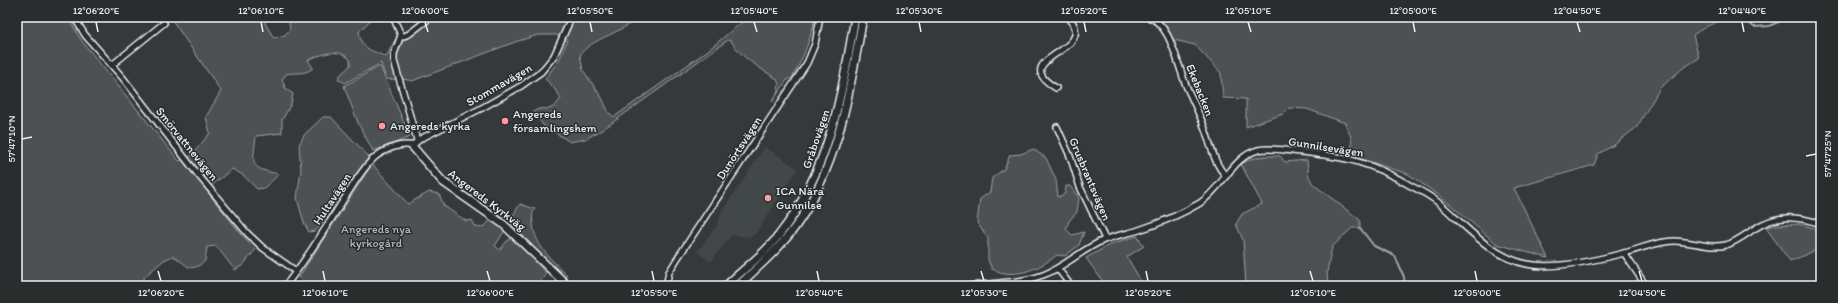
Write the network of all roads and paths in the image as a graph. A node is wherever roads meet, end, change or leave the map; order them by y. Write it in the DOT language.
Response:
graph roads {
  1 [pos="74,17"];
  2 [pos="393,17"];
  3 [pos="431,17"];
  4 [pos="570,17"];
  5 [pos="820,17"];
  6 [pos="856,17"];
  7 [pos="863,17"];
  8 [pos="1068,17"];
  9 [pos="1148,17"];
  10 [pos="164,23"];
  11 [pos="401,37"];
  12 [pos="112,65"];
  13 [pos="1056,88"];
  14 [pos="1057,127"];
  15 [pos="415,143"];
  16 [pos="1226,176"];
  17 [pos="1821,224"];
  18 [pos="1105,239"];
  19 [pos="1624,253"];
  20 [pos="1058,269"];
  21 [pos="296,271"];
  22 [pos="728,284"];
  23 [pos="285,286"];
  24 [pos="568,286"];
  25 [pos="666,286"];
  26 [pos="721,286"];
  27 [pos="738,286"];
  28 [pos="969,286"];
  29 [pos="1071,286"];
  30 [pos="1646,286"];
  1 -- 12 [label="street, Smörvattnevägen"];
  2 -- 11 [label="street"];
  3 -- 11 [label="street"];
  4 -- 15 [label="street, Stommavägen"];
  5 -- 25 [label="street, Dunörtsvägen"];
  6 -- 22 [label="main road, Gråbovägen"];
  7 -- 27 [label="main road, Gråbovägen"];
  8 -- 13 [label="street"];
  9 -- 16 [label="street, Ekebacken"];
  10 -- 12 [label="street"];
  11 -- 15 [label="street"];
  12 -- 21 [label="street, Smörvattnevägen"];
  14 -- 18 [label="street, Grusbrantsvägen"];
  15 -- 21 [label="street, Hultavägen"];
  15 -- 24 [label="main road, Angereds Kyrkväg"];
  16 -- 18 [label="street, Gunnilsevägen"];
  16 -- 19 [label="street, Gunnilsevägen"];
  17 -- 19 [label="street, Gunnilsevägen"];
  18 -- 20 [label="street, Gunnilsevägen"];
  19 -- 30 [label="street"];
  20 -- 28 [label="street, Gunnilsevägen"];
  20 -- 29 [label="street"];
  21 -- 23 [label="street, Hultavägen"];
  22 -- 26 [label="main road"];
}
